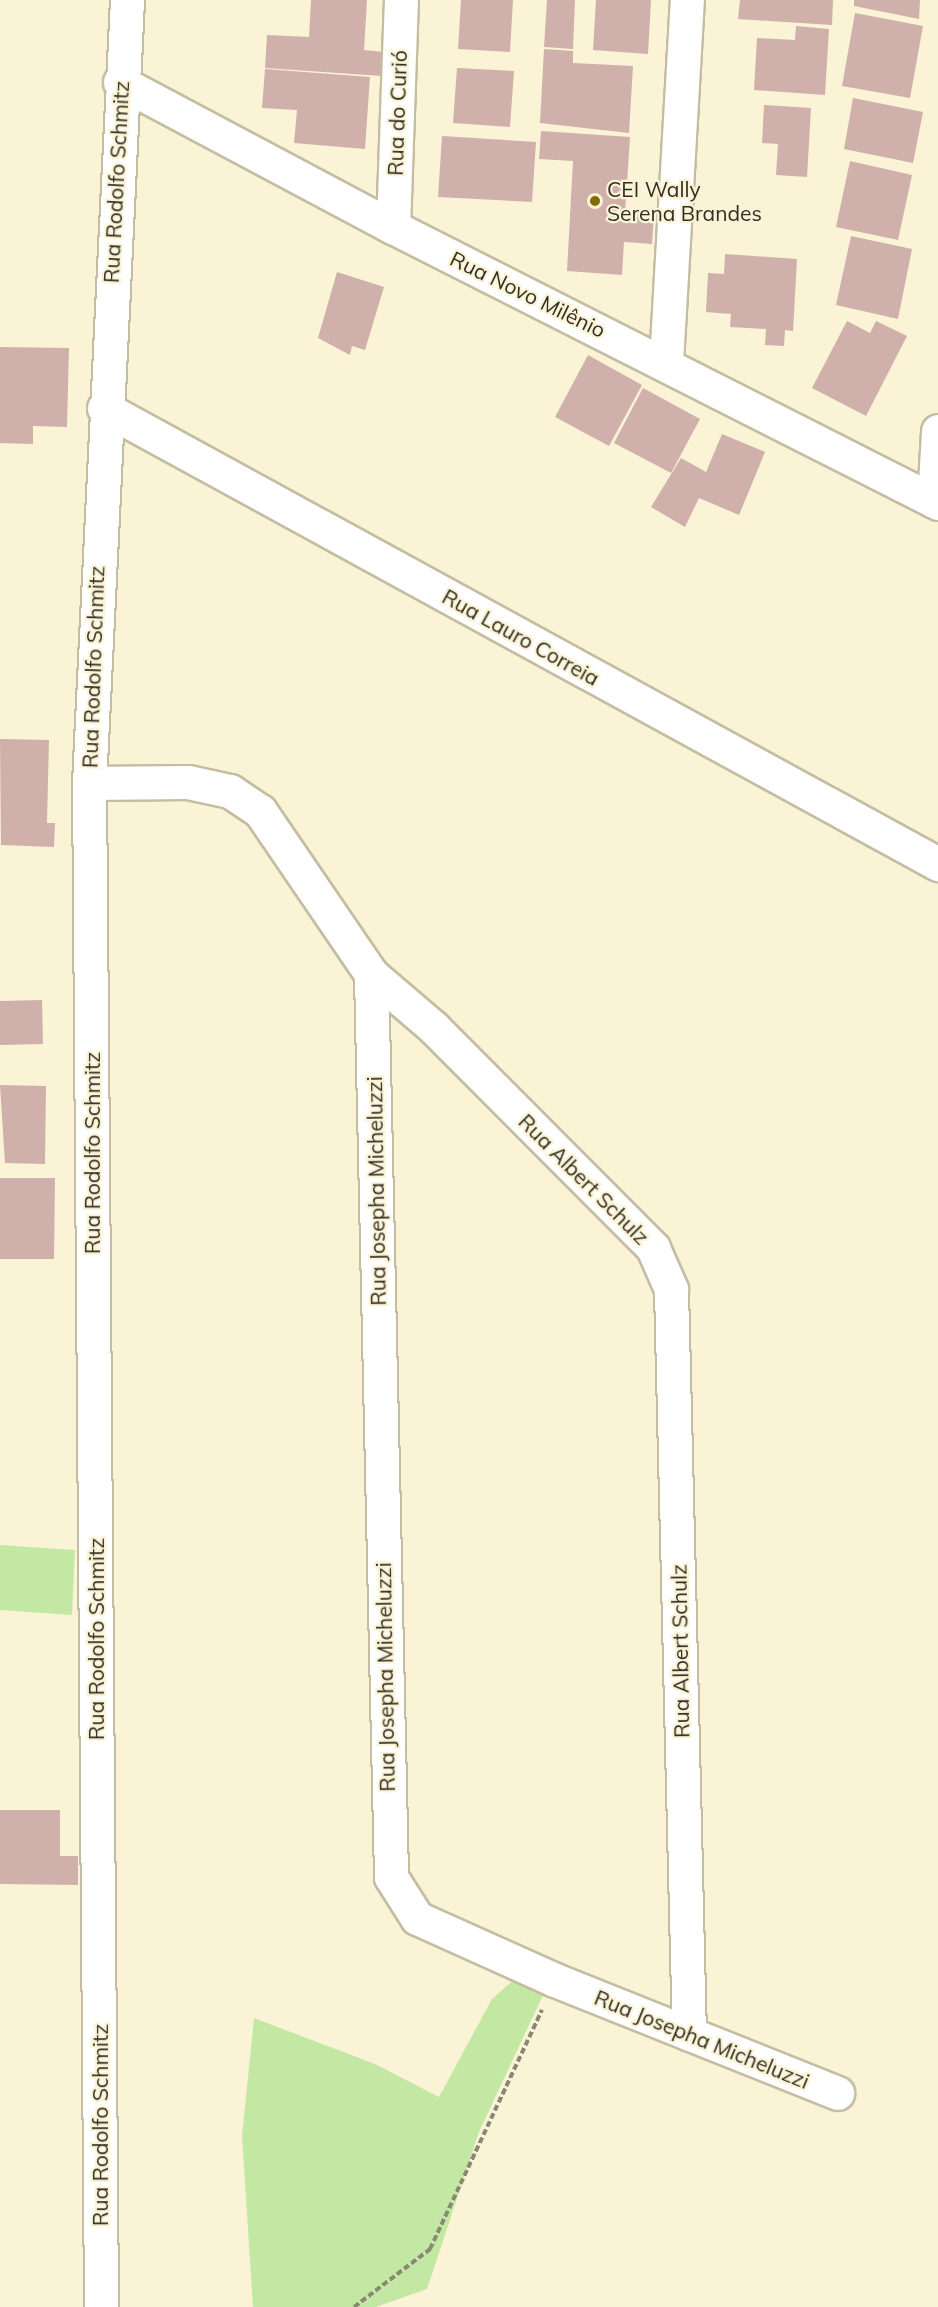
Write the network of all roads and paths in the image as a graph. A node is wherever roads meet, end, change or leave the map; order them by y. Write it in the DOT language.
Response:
graph roads {
  1 [pos="126,0"];
  2 [pos="401,0"];
  3 [pos="687,0"];
  4 [pos="120,82"];
  5 [pos="393,227"];
  6 [pos="666,362"];
  7 [pos="104,408"];
  8 [pos="938,431"];
  9 [pos="936,502"];
  10 [pos="89,783"];
  11 [pos="938,864"];
  12 [pos="371,974"];
  13 [pos="555,1980"];
  14 [pos="689,2034"];
  15 [pos="837,2093"];
  16 [pos="101,2307"];
  17 [pos="354,2307"];
  1 -- 4 [label="street, Rua Rodolfo Schmitz"];
  2 -- 5 [label="street, Rua do Curió"];
  3 -- 6 [label="street"];
  4 -- 5 [label="street, Rua Novo Milênio"];
  4 -- 7 [label="street, Rua Rodolfo Schmitz"];
  5 -- 6 [label="street, Rua Novo Milênio"];
  6 -- 9 [label="street, Rua Novo Milênio"];
  7 -- 10 [label="street, Rua Rodolfo Schmitz"];
  7 -- 11 [label="street, Rua Lauro Correia"];
  8 -- 9 [label="street"];
  10 -- 12 [label="street, Rua Albert Schulz"];
  10 -- 16 [label="street, Rua Rodolfo Schmitz"];
  12 -- 13 [label="street, Rua Josepha Micheluzzi"];
  12 -- 14 [label="street, Rua Albert Schulz"];
  13 -- 14 [label="street, Rua Josepha Micheluzzi"];
  13 -- 17 [label="path"];
  14 -- 15 [label="street, Rua Josepha Micheluzzi"];
}
